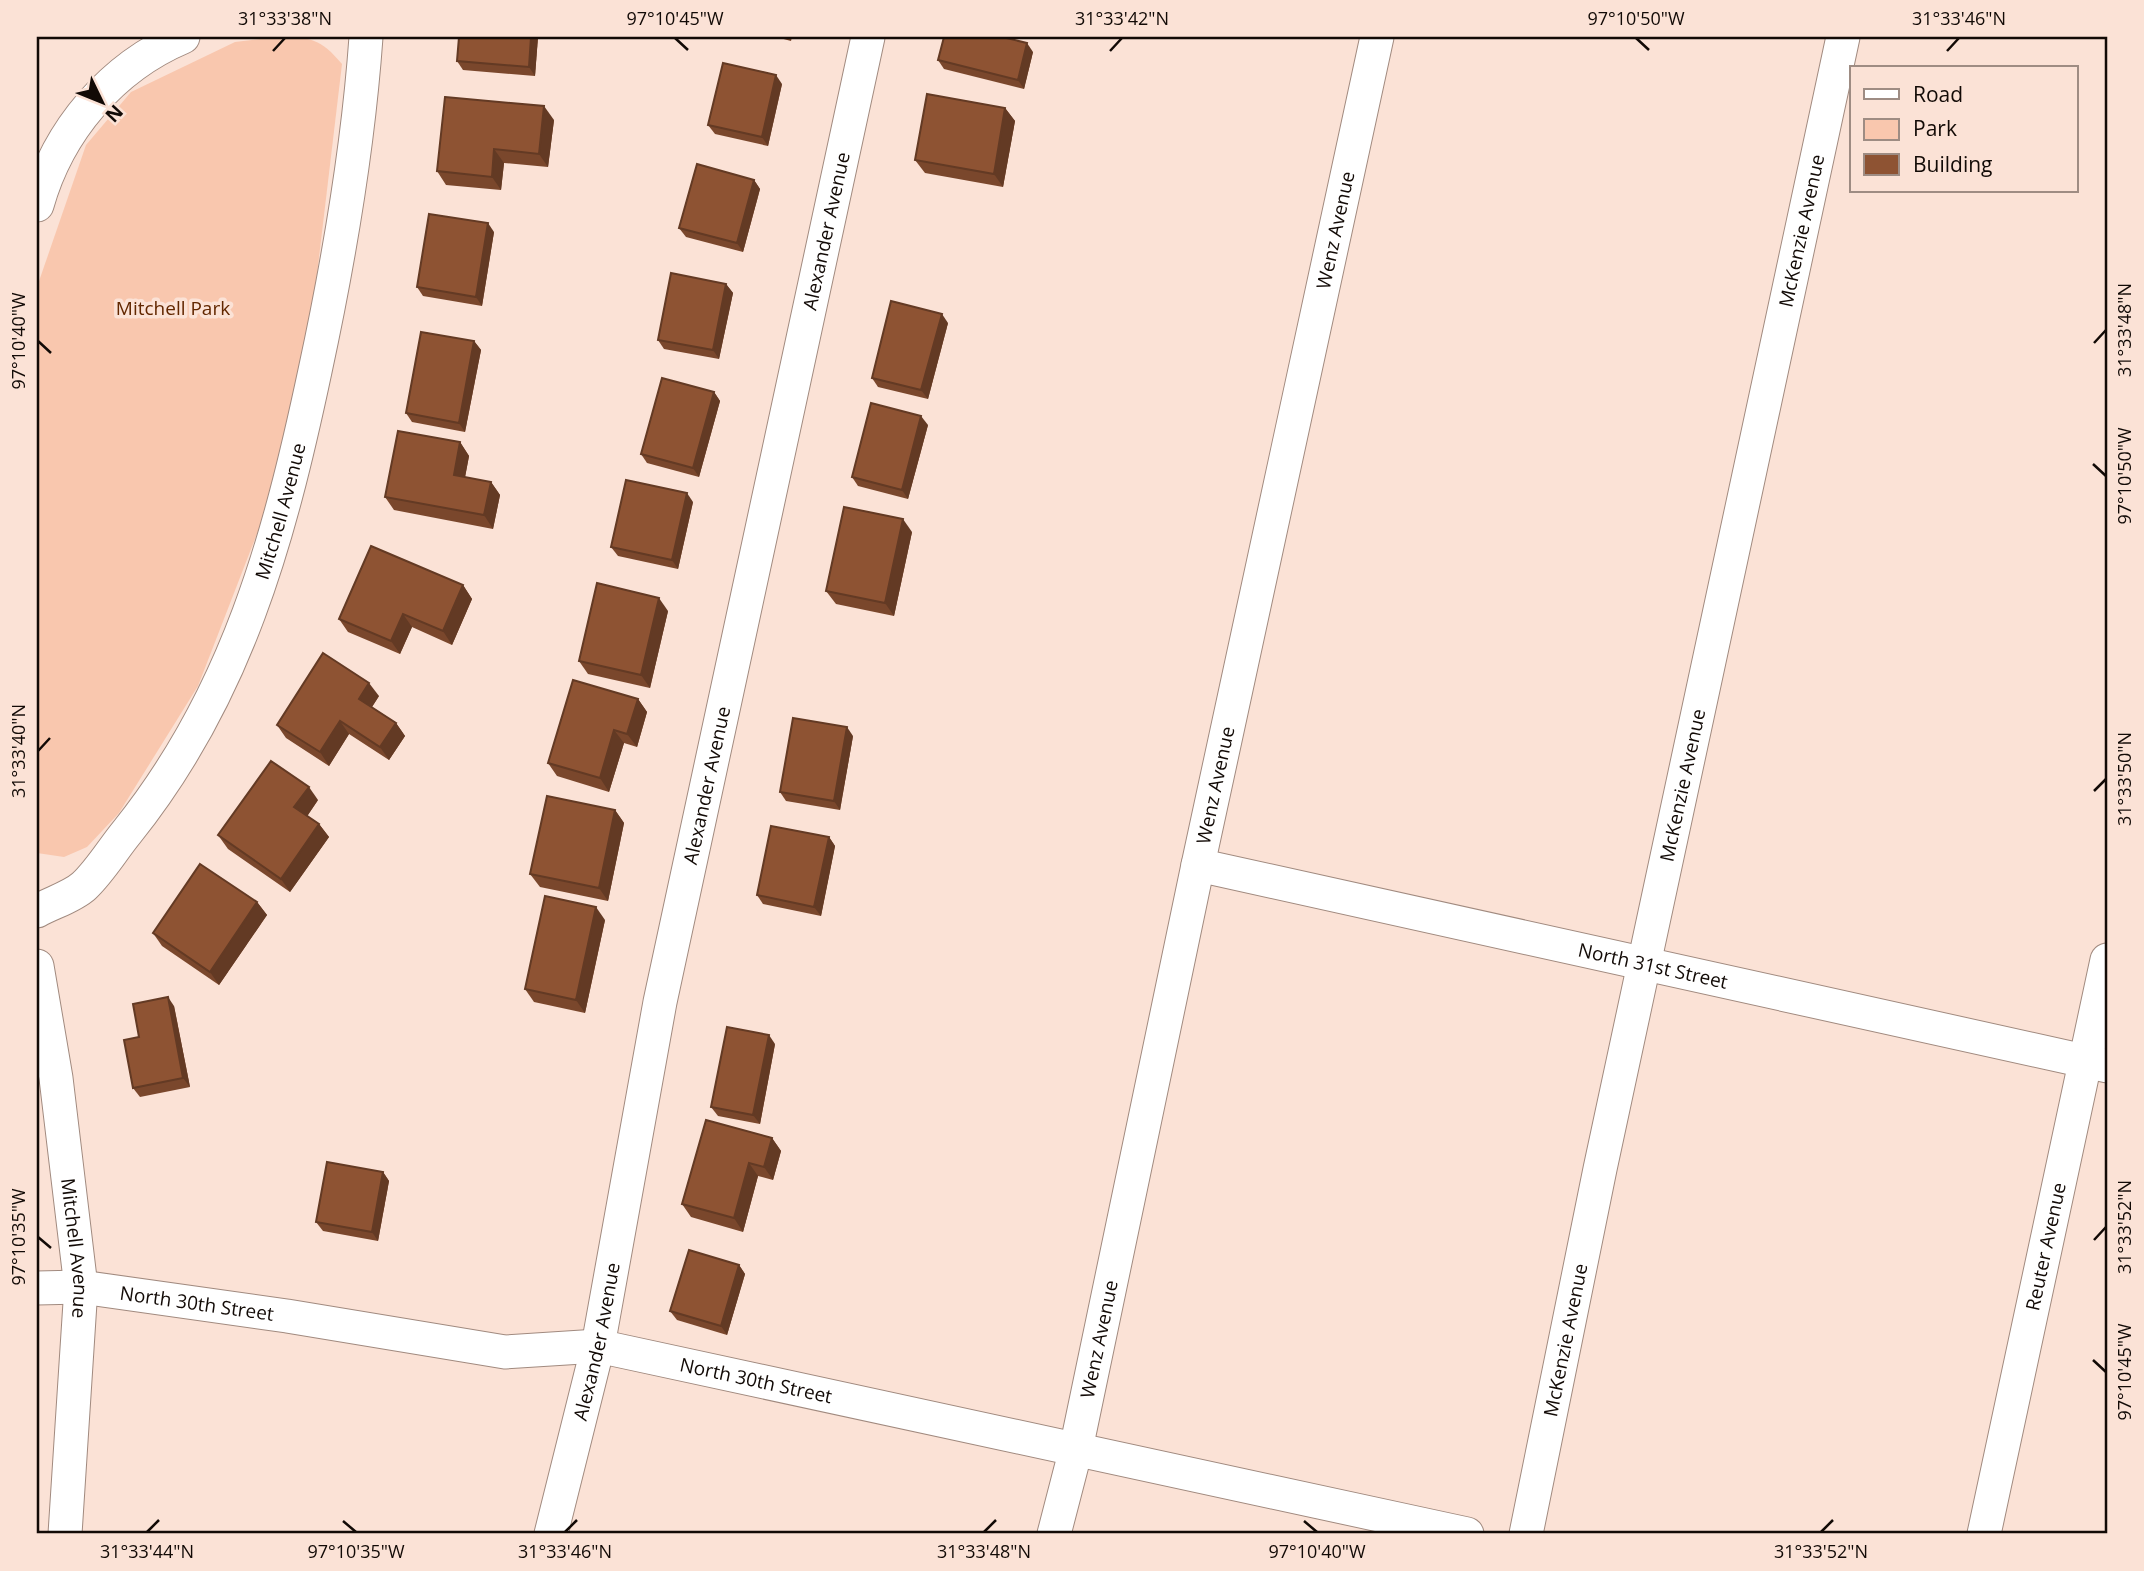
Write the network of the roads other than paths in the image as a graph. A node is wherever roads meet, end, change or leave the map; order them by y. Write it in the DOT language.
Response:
graph roads {
  1 [pos="183,37"];
  2 [pos="366,37"];
  3 [pos="868,37"];
  4 [pos="1377,37"];
  5 [pos="1843,37"];
  6 [pos="37,205"];
  7 [pos="1198,865"];
  8 [pos="37,911"];
  9 [pos="2107,960"];
  10 [pos="1644,965"];
  11 [pos="37,967"];
  12 [pos="2096,1063"];
  13 [pos="81,1287"];
  14 [pos="37,1288"];
  15 [pos="598,1346"];
  16 [pos="1076,1450"];
  17 [pos="1355,1522"];
  18 [pos="65,1534"];
  19 [pos="551,1534"];
  20 [pos="1054,1534"];
  21 [pos="1467,1534"];
  22 [pos="1526,1534"];
  23 [pos="1984,1534"];
  1 -- 6 [label="street"];
  2 -- 8 [label="street, Mitchell Avenue"];
  3 -- 15 [label="street, Alexander Avenue"];
  4 -- 7 [label="street, Wenz Avenue"];
  5 -- 10 [label="street, McKenzie Avenue"];
  7 -- 10 [label="street, North 31st Street"];
  7 -- 16 [label="street, Wenz Avenue"];
  9 -- 12 [label="street, Reuter Avenue"];
  10 -- 12 [label="street, North 31st Street"];
  10 -- 22 [label="street, McKenzie Avenue"];
  11 -- 13 [label="street, Mitchell Avenue"];
  12 -- 23 [label="street, Reuter Avenue"];
  13 -- 14 [label="street, North 30th Street"];
  13 -- 15 [label="street, North 30th Street"];
  13 -- 18 [label="street, Mitchell Avenue"];
  15 -- 16 [label="street, North 30th Street"];
  15 -- 19 [label="street, Alexander Avenue"];
  16 -- 17 [label="street, North 30th Street"];
  16 -- 20 [label="street, Wenz Avenue"];
  17 -- 21 [label="street, North 30th Street"];
}
